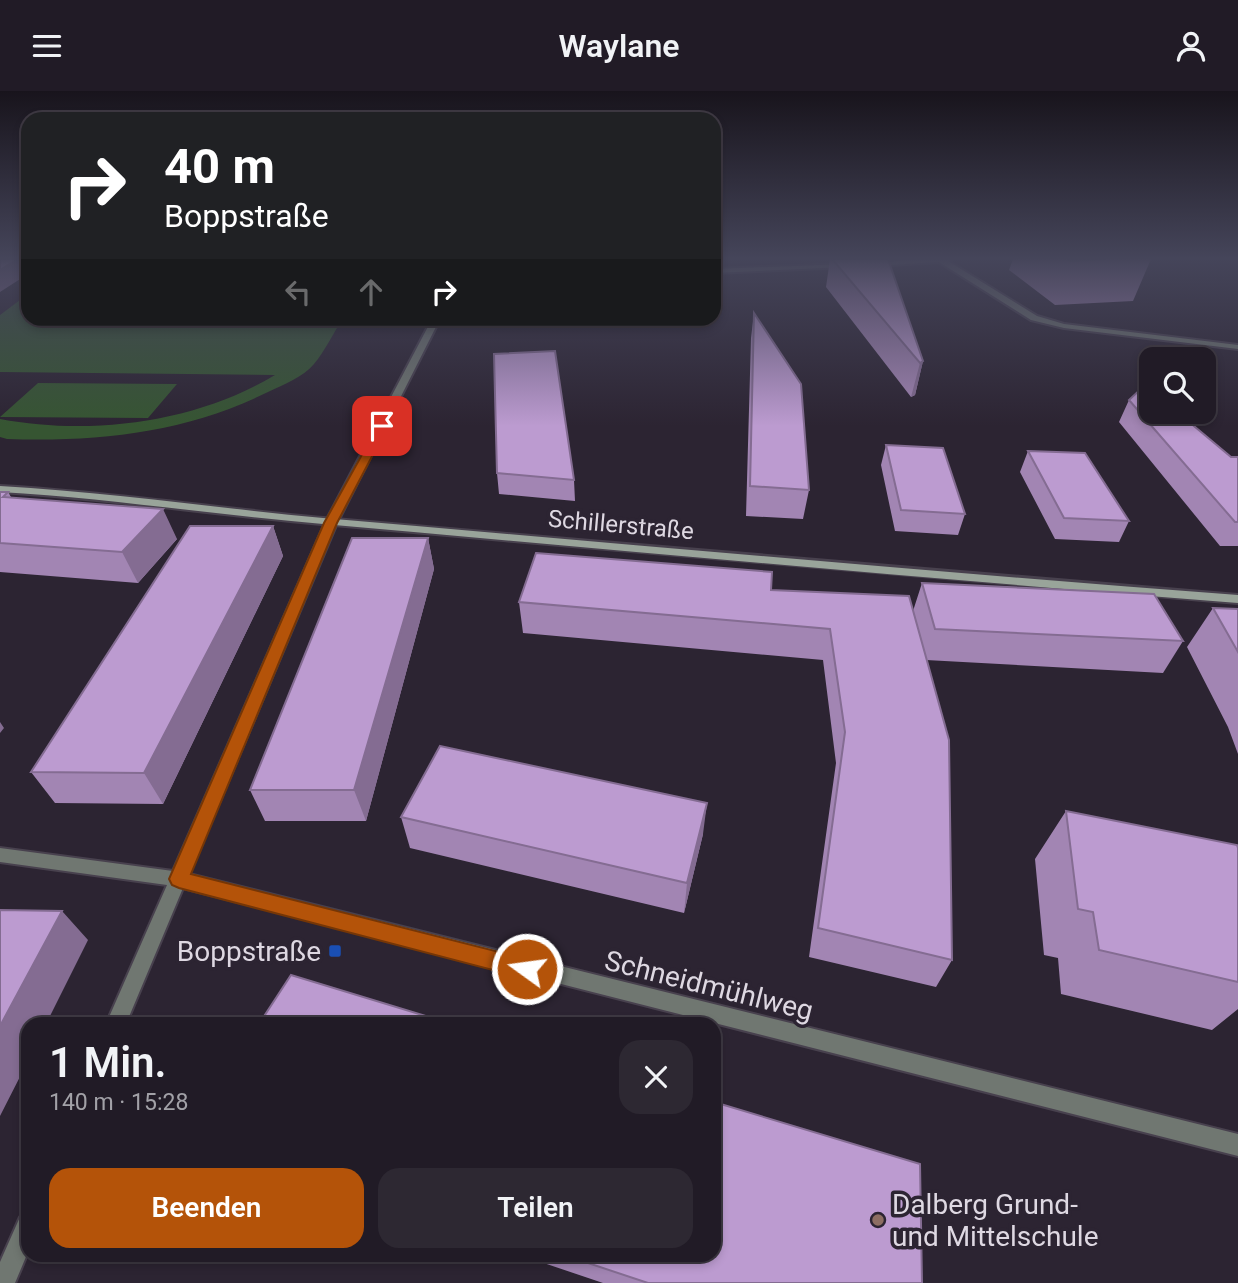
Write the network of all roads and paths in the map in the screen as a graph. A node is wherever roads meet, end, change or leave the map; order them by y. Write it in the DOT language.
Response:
graph roads {
  1 [pos="1029,315"];
  2 [pos="433,326"];
  3 [pos="1238,347"];
  4 [pos="0,489"];
  5 [pos="331,523"];
  6 [pos="1238,599"];
  7 [pos="0,855"];
  8 [pos="179,879"];
  9 [pos="119,1017"];
  10 [pos="1238,1145"];
  11 [pos="21,1241"];
  12 [pos="3,1283"];
  1 -- 3 [label="street"];
  2 -- 5 [label="street"];
  4 -- 5 [label="main road, Schillerstraße"];
  5 -- 6 [label="main road, Schillerstraße"];
  5 -- 8 [label="street"];
  7 -- 8 [label="street, Schneidmühlweg"];
  8 -- 9 [label="street"];
  8 -- 10 [label="street, Schneidmühlweg"];
  11 -- 12 [label="street"];
}
